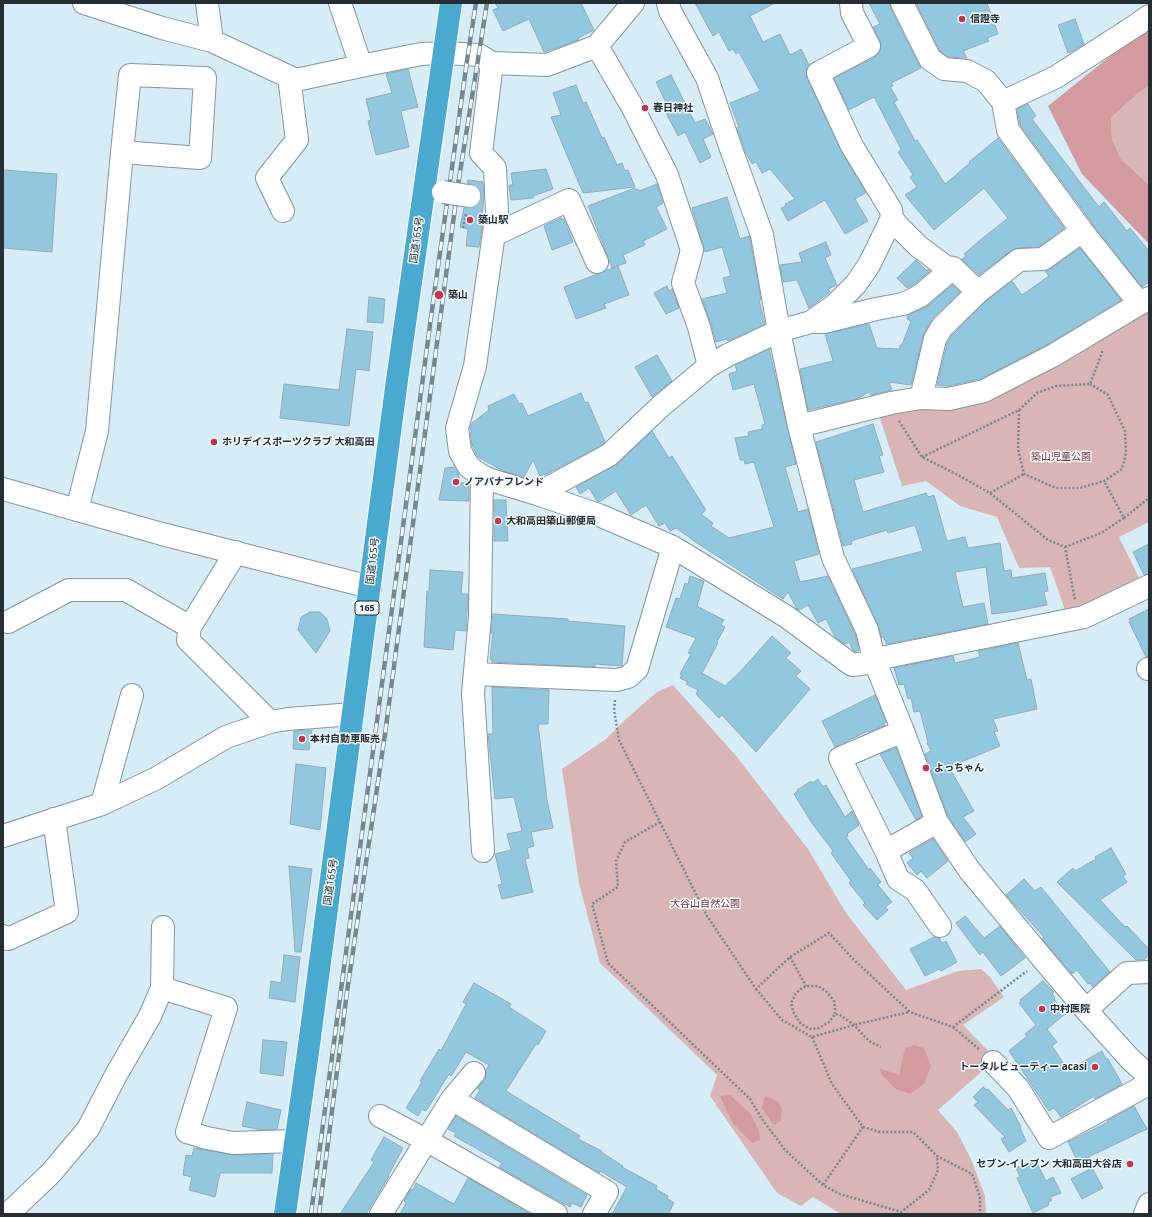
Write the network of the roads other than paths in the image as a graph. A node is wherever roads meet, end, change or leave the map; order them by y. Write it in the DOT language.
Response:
graph roads {
  1 [pos="84,3"];
  2 [pos="207,3"];
  3 [pos="340,3"];
  4 [pos="451,3"];
  5 [pos="668,3"];
  6 [pos="850,3"];
  7 [pos="902,3"];
  8 [pos="626,6"];
  9 [pos="1149,16"];
  10 [pos="212,41"];
  11 [pos="597,46"];
  12 [pos="444,53"];
  13 [pos="492,63"];
  14 [pos="361,66"];
  15 [pos="289,77"];
  16 [pos="1003,102"];
  17 [pos="122,152"];
  18 [pos="443,192"];
  19 [pos="469,196"];
  20 [pos="283,211"];
  21 [pos="892,218"];
  22 [pos="1082,231"];
  23 [pos="494,235"];
  24 [pos="597,262"];
  25 [pos="953,268"];
  26 [pos="978,292"];
  27 [pos="1145,301"];
  28 [pos="811,322"];
  29 [pos="779,331"];
  30 [pos="709,366"];
  31 [pos="921,398"];
  32 [pos="799,426"];
  33 [pos="482,476"];
  34 [pos="3,490"];
  35 [pos="537,494"];
  36 [pos="77,510"];
  37 [pos="674,547"];
  38 [pos="236,552"];
  39 [pos="1149,586"];
  40 [pos="370,587"];
  41 [pos="8,622"];
  42 [pos="190,627"];
  43 [pos="875,662"];
  44 [pos="475,674"];
  45 [pos="132,695"];
  46 [pos="353,714"];
  47 [pos="270,722"];
  48 [pos="903,731"];
  49 [pos="102,804"];
  50 [pos="54,819"];
  51 [pos="937,822"];
  52 [pos="3,836"];
  53 [pos="483,851"];
  54 [pos="886,852"];
  55 [pos="940,926"];
  56 [pos="163,927"];
  57 [pos="3,936"];
  58 [pos="1149,972"];
  59 [pos="162,988"];
  60 [pos="1086,1010"];
  61 [pos="993,1062"];
  62 [pos="474,1073"];
  63 [pos="1147,1088"];
  64 [pos="452,1099"];
  65 [pos="380,1116"];
  66 [pos="426,1140"];
  67 [pos="295,1141"];
  68 [pos="1149,1204"];
  69 [pos="8,1214"];
  70 [pos="285,1214"];
  71 [pos="381,1214"];
  72 [pos="556,1214"];
  73 [pos="594,1214"];
  74 [pos="1145,1214"];
  1 -- 10 [label="street"];
  2 -- 10 [label="street"];
  3 -- 14 [label="street"];
  4 -- 12 [label="highway, 国道165号 / 165"];
  5 -- 29 [label="street"];
  6 -- 21 [label="street"];
  7 -- 16 [label="street"];
  8 -- 11 [label="street"];
  9 -- 16 [label="street"];
  10 -- 15 [label="street"];
  11 -- 13 [label="street"];
  11 -- 30 [label="street"];
  12 -- 13 [label="street"];
  12 -- 14 [label="street"];
  12 -- 40 [label="highway, 国道165号 / 165"];
  13 -- 23 [label="street"];
  14 -- 15 [label="street"];
  15 -- 20 [label="street"];
  16 -- 22 [label="street"];
  17 -- 17 [label="street"];
  17 -- 36 [label="street"];
  18 -- 19 [label="street, bridge"];
  21 -- 25 [label="street"];
  21 -- 28 [label="street"];
  22 -- 26 [label="street"];
  22 -- 27 [label="street"];
  23 -- 24 [label="street"];
  23 -- 33 [label="street"];
  25 -- 26 [label="street"];
  25 -- 28 [label="street"];
  26 -- 31 [label="street"];
  27 -- 31 [label="street"];
  28 -- 29 [label="street"];
  29 -- 30 [label="street"];
  29 -- 32 [label="street"];
  30 -- 35 [label="street"];
  31 -- 32 [label="street"];
  32 -- 43 [label="street"];
  33 -- 35 [label="street"];
  33 -- 44 [label="street"];
  34 -- 36 [label="street"];
  35 -- 37 [label="street"];
  36 -- 38 [label="street"];
  37 -- 43 [label="street"];
  37 -- 44 [label="street"];
  38 -- 40 [label="street"];
  38 -- 42 [label="street"];
  39 -- 43 [label="street"];
  40 -- 46 [label="highway, 国道165号 / 165"];
  41 -- 42 [label="street"];
  42 -- 47 [label="street"];
  43 -- 48 [label="street"];
  44 -- 53 [label="street"];
  45 -- 49 [label="street"];
  46 -- 47 [label="street"];
  46 -- 67 [label="highway, 国道165号 / 165"];
  47 -- 49 [label="street"];
  48 -- 51 [label="street"];
  48 -- 54 [label="street"];
  49 -- 50 [label="street"];
  50 -- 52 [label="street"];
  50 -- 57 [label="street"];
  51 -- 54 [label="street"];
  51 -- 60 [label="street"];
  54 -- 55 [label="street"];
  56 -- 59 [label="street"];
  58 -- 60 [label="street"];
  59 -- 67 [label="street"];
  59 -- 69 [label="street"];
  60 -- 63 [label="street"];
  61 -- 63 [label="street"];
  62 -- 64 [label="street"];
  64 -- 66 [label="street"];
  64 -- 73 [label="street"];
  65 -- 66 [label="street"];
  66 -- 71 [label="street"];
  66 -- 72 [label="street"];
  67 -- 70 [label="highway, 国道165号 / 165"];
  68 -- 74 [label="street"];
}
